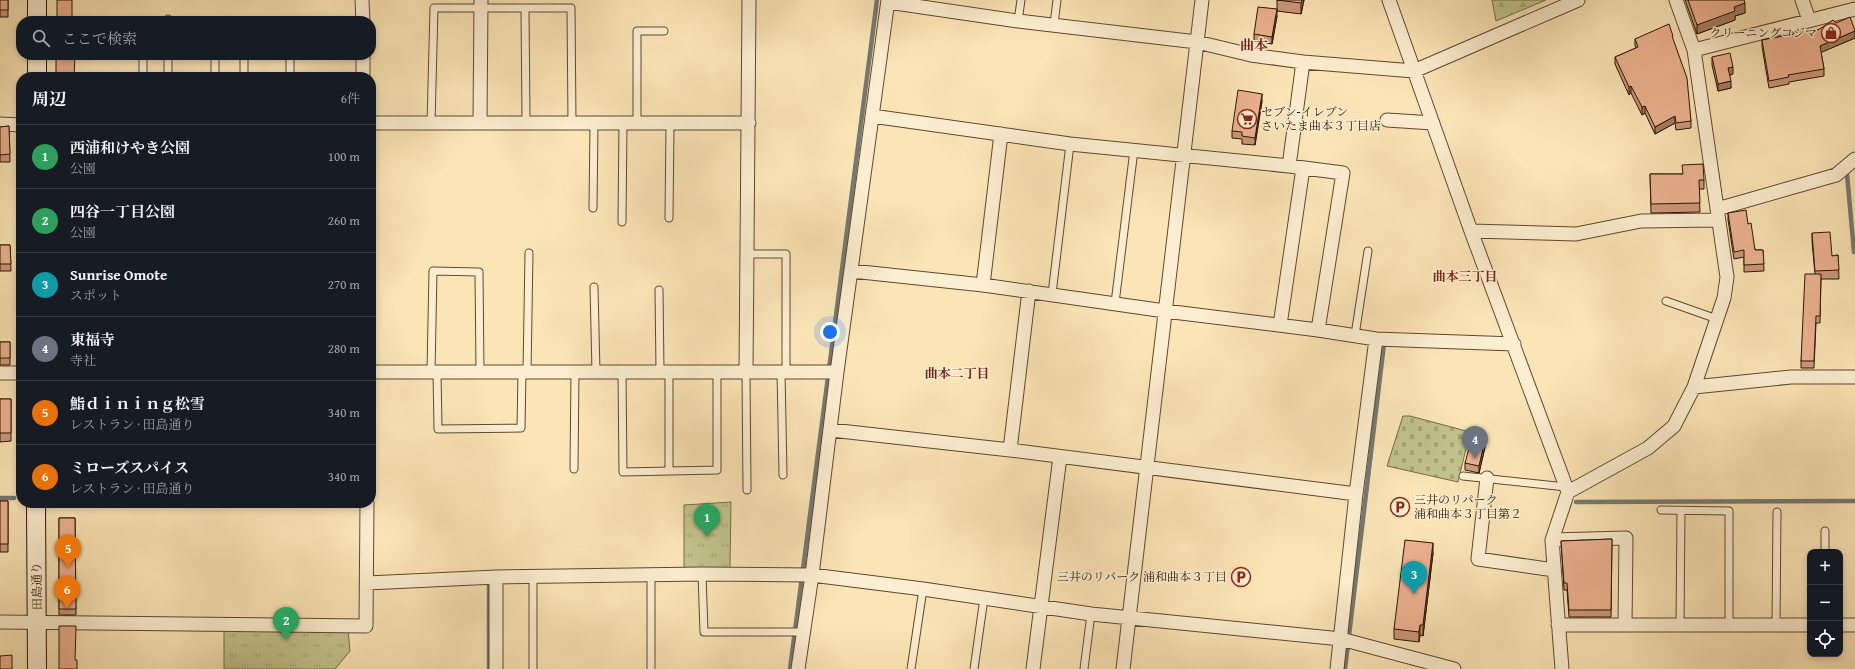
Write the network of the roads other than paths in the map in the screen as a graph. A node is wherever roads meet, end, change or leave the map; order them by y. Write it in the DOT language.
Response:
graph roads {
  1 [pos="37,0"];
  2 [pos="362,0"];
  3 [pos="749,0"];
  4 [pos="1021,0"];
  5 [pos="1057,0"];
  6 [pos="1202,0"];
  7 [pos="1389,0"];
  8 [pos="1578,0"];
  9 [pos="1676,0"];
  10 [pos="1802,0"];
  11 [pos="888,1"];
  12 [pos="481,4"];
  13 [pos="525,8"];
  14 [pos="1855,8"];
  15 [pos="37,16"];
  16 [pos="363,16"];
  17 [pos="1809,20"];
  18 [pos="1018,21"];
  19 [pos="1054,24"];
  20 [pos="664,31"];
  21 [pos="1197,42"];
  22 [pos="1694,50"];
  23 [pos="37,60"];
  24 [pos="143,60"];
  25 [pos="168,60"];
  26 [pos="215,60"];
  27 [pos="244,60"];
  28 [pos="290,60"];
  29 [pos="363,60"];
  30 [pos="1303,62"];
  31 [pos="1414,71"];
  32 [pos="37,72"];
  33 [pos="143,72"];
  34 [pos="168,72"];
  35 [pos="215,72"];
  36 [pos="244,72"];
  37 [pos="290,72"];
  38 [pos="363,72"];
  39 [pos="872,116"];
  40 [pos="1387,120"];
  41 [pos="376,123"];
  42 [pos="431,123"];
  43 [pos="480,123"];
  44 [pos="526,123"];
  45 [pos="572,123"];
  46 [pos="594,123"];
  47 [pos="623,123"];
  48 [pos="637,123"];
  49 [pos="670,123"];
  50 [pos="749,123"];
  51 [pos="1433,123"];
  52 [pos="0,124"];
  53 [pos="16,124"];
  54 [pos="1001,134"];
  55 [pos="1070,144"];
  56 [pos="1134,150"];
  57 [pos="1183,155"];
  58 [pos="1855,159"];
  59 [pos="1289,166"];
  60 [pos="1303,168"];
  61 [pos="593,208"];
  62 [pos="1717,214"];
  63 [pos="669,218"];
  64 [pos="622,222"];
  65 [pos="1470,232"];
  66 [pos="1368,250"];
  67 [pos="529,252"];
  68 [pos="747,254"];
  69 [pos="852,271"];
  70 [pos="983,285"];
  71 [pos="594,287"];
  72 [pos="659,290"];
  73 [pos="1028,291"];
  74 [pos="1052,294"];
  75 [pos="1666,301"];
  76 [pos="1115,302"];
  77 [pos="1165,311"];
  78 [pos="1717,319"];
  79 [pos="1280,325"];
  80 [pos="1318,330"];
  81 [pos="1355,335"];
  82 [pos="1376,339"];
  83 [pos="1514,344"];
  84 [pos="717,371"];
  85 [pos="784,371"];
  86 [pos="376,372"];
  87 [pos="434,372"];
  88 [pos="480,372"];
  89 [pos="525,372"];
  90 [pos="575,372"];
  91 [pos="596,372"];
  92 [pos="622,372"];
  93 [pos="664,372"];
  94 [pos="746,372"];
  95 [pos="837,372"];
  96 [pos="0,373"];
  97 [pos="16,373"];
  98 [pos="1855,377"];
  99 [pos="1694,387"];
  100 [pos="831,430"];
  101 [pos="1010,450"];
  102 [pos="1060,456"];
  103 [pos="1146,468"];
  104 [pos="574,469"];
  105 [pos="669,471"];
  106 [pos="783,475"];
  107 [pos="1463,476"];
  108 [pos="1488,478"];
  109 [pos="1567,489"];
  110 [pos="747,490"];
  111 [pos="1356,494"];
  112 [pos="36,508"];
  113 [pos="367,508"];
  114 [pos="1661,510"];
  115 [pos="1681,511"];
  116 [pos="1776,512"];
  117 [pos="1825,531"];
  118 [pos="1552,540"];
  119 [pos="1825,549"];
  120 [pos="1554,570"];
  121 [pos="651,574"];
  122 [pos="702,574"];
  123 [pos="812,575"];
  124 [pos="533,576"];
  125 [pos="496,577"];
  126 [pos="367,583"];
  127 [pos="923,589"];
  128 [pos="984,598"];
  129 [pos="1041,606"];
  130 [pos="1091,614"];
  131 [pos="1129,617"];
  132 [pos="0,622"];
  133 [pos="38,623"];
  134 [pos="1625,625"];
  135 [pos="1680,625"];
  136 [pos="1729,625"];
  137 [pos="1776,625"];
  138 [pos="1807,625"];
  139 [pos="1843,625"];
  140 [pos="1855,625"];
  141 [pos="1558,626"];
  142 [pos="803,632"];
  143 [pos="1341,639"];
  144 [pos="651,667"];
  145 [pos="37,669"];
  146 [pos="496,669"];
  147 [pos="532,669"];
  148 [pos="798,669"];
  149 [pos="911,669"];
  150 [pos="974,669"];
  151 [pos="1033,669"];
  152 [pos="1084,669"];
  153 [pos="1123,669"];
  154 [pos="1337,669"];
  155 [pos="1454,669"];
  156 [pos="1562,669"];
  1 -- 15 [label="street"];
  2 -- 16 [label="street"];
  3 -- 50 [label="street"];
  4 -- 18 [label="lane"];
  5 -- 19 [label="lane"];
  6 -- 21 [label="street"];
  7 -- 31 [label="street"];
  8 -- 31 [label="street"];
  9 -- 22 [label="street"];
  10 -- 17 [label="street"];
  11 -- 18 [label="street"];
  11 -- 39 [label="street"];
  12 -- 13 [label="lane"];
  12 -- 42 [label="lane"];
  12 -- 43 [label="street"];
  13 -- 44 [label="lane"];
  13 -- 45 [label="lane"];
  14 -- 17 [label="street"];
  17 -- 22 [label="street"];
  18 -- 19 [label="street"];
  19 -- 21 [label="street"];
  20 -- 48 [label="lane"];
  21 -- 30 [label="street"];
  21 -- 57 [label="street"];
  22 -- 62 [label="street"];
  23 -- 32 [label="street"];
  24 -- 33 [label="lane"];
  25 -- 34 [label="lane"];
  26 -- 35 [label="lane"];
  27 -- 36 [label="lane"];
  28 -- 37 [label="lane"];
  29 -- 38 [label="street"];
  30 -- 31 [label="street"];
  30 -- 59 [label="street"];
  31 -- 51 [label="street"];
  39 -- 54 [label="street"];
  39 -- 69 [label="street"];
  40 -- 51 [label="street"];
  41 -- 42 [label="street"];
  42 -- 43 [label="street"];
  43 -- 44 [label="street"];
  44 -- 45 [label="street"];
  45 -- 46 [label="street"];
  46 -- 47 [label="street"];
  46 -- 61 [label="lane"];
  47 -- 48 [label="street"];
  47 -- 64 [label="lane"];
  48 -- 49 [label="street"];
  49 -- 50 [label="street"];
  49 -- 63 [label="lane"];
  50 -- 68 [label="street"];
  51 -- 65 [label="street"];
  52 -- 53 [label="street"];
  54 -- 55 [label="street"];
  54 -- 70 [label="street"];
  55 -- 56 [label="street"];
  55 -- 74 [label="lane"];
  56 -- 57 [label="street"];
  56 -- 76 [label="lane"];
  57 -- 59 [label="street"];
  57 -- 77 [label="street"];
  58 -- 62 [label="street"];
  59 -- 60 [label="street"];
  60 -- 79 [label="street"];
  60 -- 80 [label="street"];
  62 -- 65 [label="street"];
  62 -- 78 [label="street"];
  65 -- 83 [label="street"];
  66 -- 81 [label="lane"];
  67 -- 89 [label="lane"];
  68 -- 85 [label="lane"];
  68 -- 94 [label="street"];
  69 -- 70 [label="street"];
  69 -- 95 [label="street"];
  70 -- 73 [label="street"];
  71 -- 91 [label="lane"];
  72 -- 93 [label="lane"];
  73 -- 74 [label="street"];
  73 -- 101 [label="street"];
  74 -- 76 [label="street"];
  75 -- 78 [label="lane"];
  76 -- 77 [label="street"];
  77 -- 79 [label="street"];
  77 -- 103 [label="street"];
  78 -- 99 [label="street"];
  79 -- 80 [label="street"];
  80 -- 81 [label="street"];
  81 -- 82 [label="street"];
  82 -- 83 [label="street"];
  82 -- 111 [label="street"];
  83 -- 109 [label="street"];
  84 -- 93 [label="street"];
  84 -- 94 [label="street"];
  84 -- 105 [label="lane"];
  85 -- 94 [label="street"];
  85 -- 95 [label="street"];
  85 -- 106 [label="lane"];
  86 -- 87 [label="street"];
  87 -- 88 [label="street"];
  87 -- 88 [label="lane"];
  87 -- 89 [label="lane"];
  88 -- 89 [label="street"];
  89 -- 90 [label="street"];
  90 -- 91 [label="street"];
  90 -- 104 [label="lane"];
  91 -- 92 [label="street"];
  92 -- 93 [label="street"];
  92 -- 105 [label="lane"];
  93 -- 105 [label="lane"];
  94 -- 110 [label="lane"];
  95 -- 100 [label="street"];
  96 -- 97 [label="street"];
  98 -- 99 [label="street"];
  99 -- 109 [label="street"];
  100 -- 101 [label="street"];
  100 -- 123 [label="street"];
  101 -- 102 [label="street"];
  102 -- 103 [label="street"];
  102 -- 129 [label="street"];
  103 -- 111 [label="street"];
  103 -- 131 [label="street"];
  107 -- 108 [label="lane"];
  108 -- 109 [label="lane"];
  108 -- 120 [label="street"];
  109 -- 118 [label="street"];
  111 -- 143 [label="street"];
  112 -- 133 [label="street, 田島通り"];
  113 -- 126 [label="street"];
  114 -- 115 [label="lane"];
  115 -- 135 [label="lane"];
  115 -- 136 [label="lane"];
  116 -- 137 [label="lane"];
  117 -- 119 [label="lane"];
  118 -- 120 [label="street"];
  118 -- 134 [label="street"];
  120 -- 141 [label="street"];
  121 -- 122 [label="street"];
  121 -- 124 [label="street"];
  121 -- 144 [label="lane"];
  122 -- 123 [label="street"];
  122 -- 142 [label="lane"];
  123 -- 127 [label="street"];
  123 -- 142 [label="street"];
  124 -- 125 [label="street"];
  124 -- 147 [label="lane"];
  125 -- 126 [label="street"];
  125 -- 146 [label="street"];
  126 -- 133 [label="street"];
  127 -- 128 [label="street"];
  127 -- 149 [label="lane"];
  128 -- 129 [label="street"];
  128 -- 150 [label="lane"];
  129 -- 130 [label="street"];
  129 -- 151 [label="street"];
  130 -- 131 [label="street"];
  130 -- 152 [label="lane"];
  131 -- 143 [label="street"];
  131 -- 153 [label="street"];
  132 -- 133 [label="street"];
  133 -- 145 [label="street, 田島通り"];
  134 -- 135 [label="street"];
  134 -- 141 [label="street"];
  135 -- 136 [label="street"];
  136 -- 137 [label="street"];
  137 -- 138 [label="street"];
  139 -- 140 [label="street"];
  141 -- 156 [label="street"];
  142 -- 148 [label="street"];
  143 -- 154 [label="street"];
  143 -- 155 [label="street"];
}
